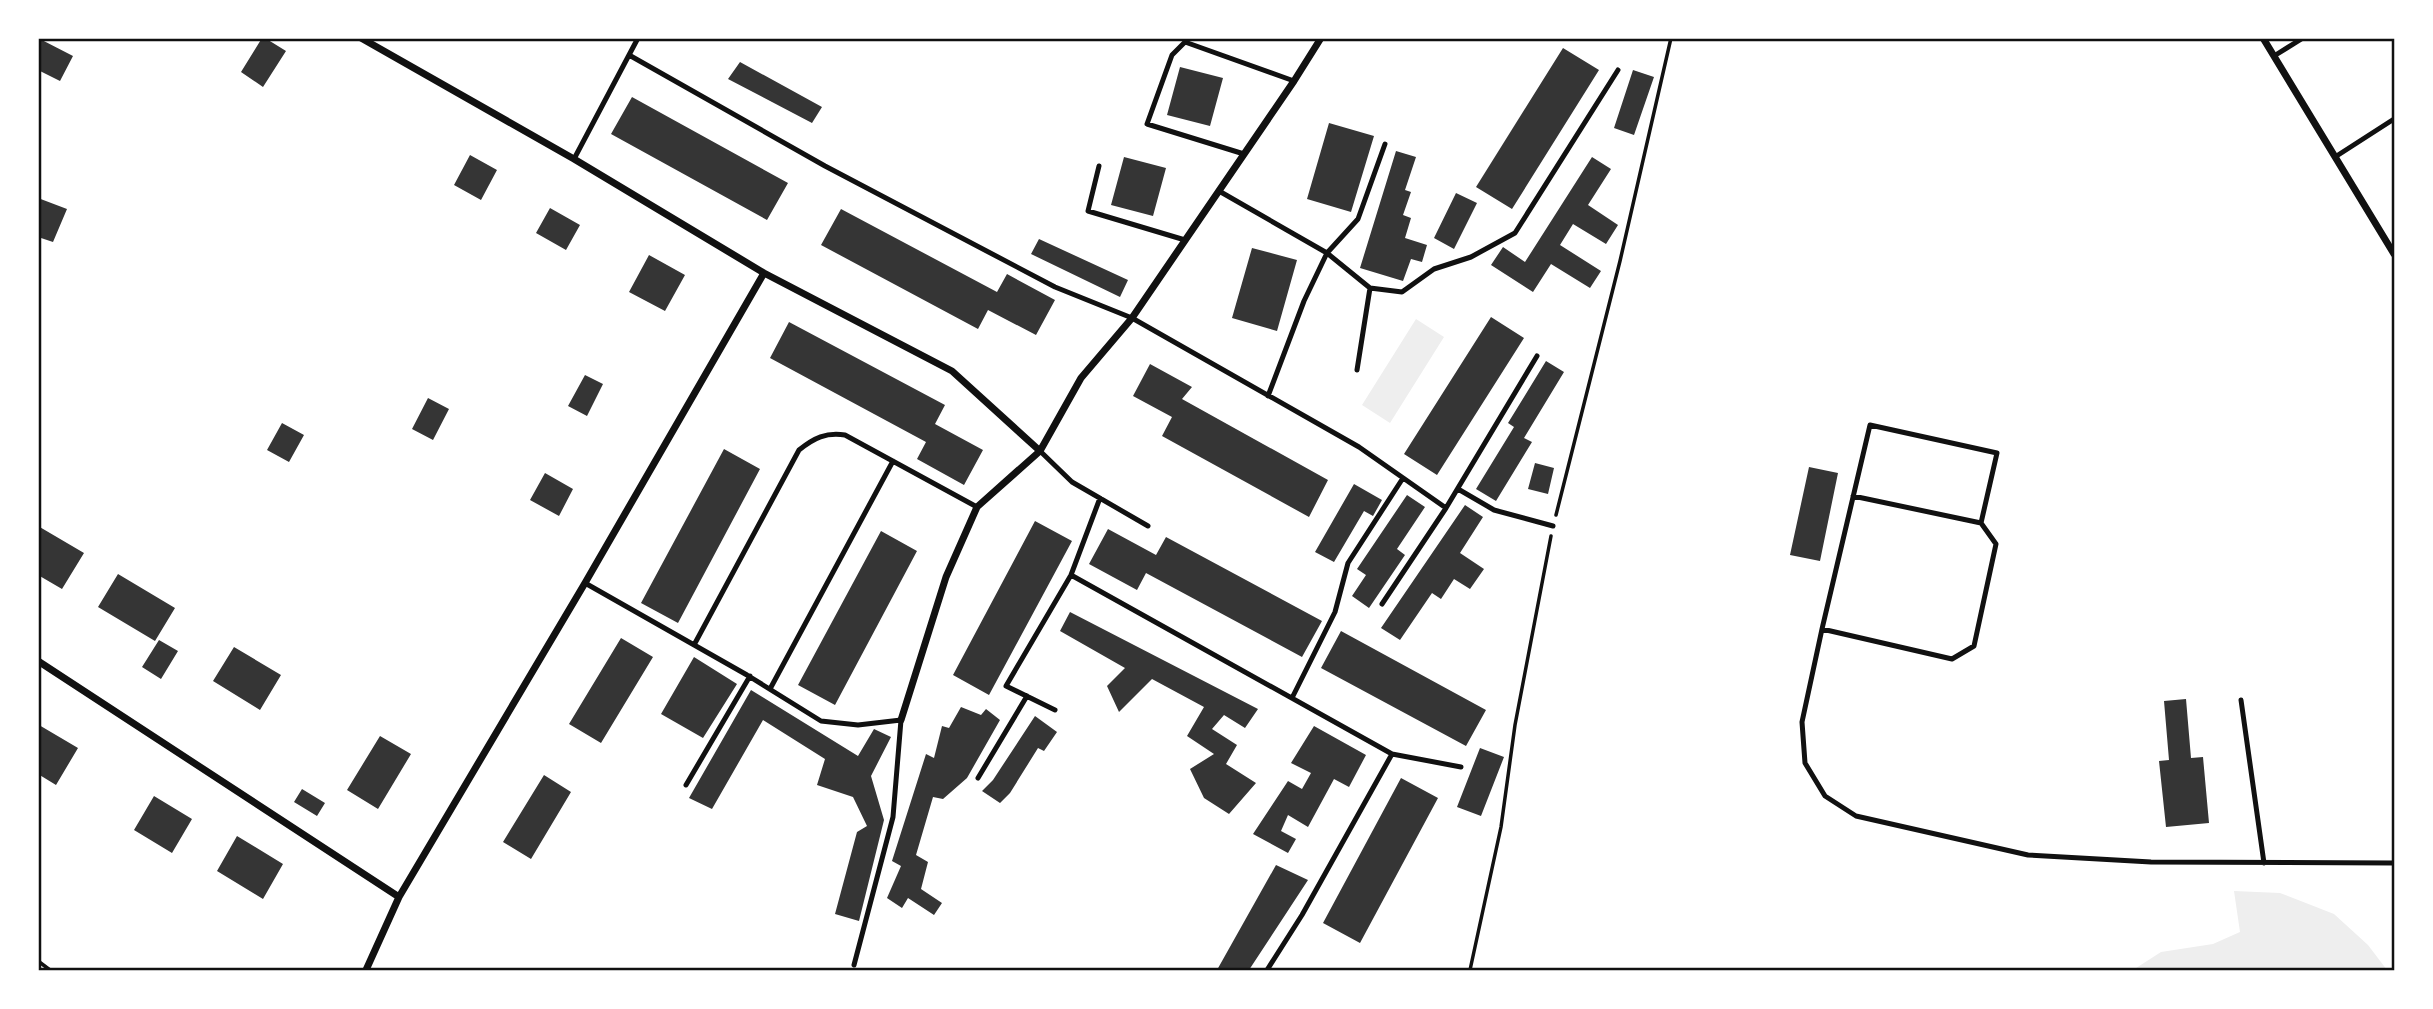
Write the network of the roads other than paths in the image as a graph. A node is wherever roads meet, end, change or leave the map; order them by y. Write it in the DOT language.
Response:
graph roads {
  1 [pos="361,38"];
  2 [pos="638,38"];
  3 [pos="1321,38"];
  4 [pos="2263,38"];
  5 [pos="2303,38"];
  6 [pos="1186,40"];
  7 [pos="629,55"];
  8 [pos="2274,56"];
  9 [pos="1618,70"];
  10 [pos="1294,81"];
  11 [pos="2395,119"];
  12 [pos="1385,144"];
  13 [pos="1244,154"];
  14 [pos="2335,157"];
  15 [pos="574,159"];
  16 [pos="1099,166"];
  17 [pos="1219,191"];
  18 [pos="1185,240"];
  19 [pos="1327,253"];
  20 [pos="2395,254"];
  21 [pos="764,273"];
  22 [pos="1370,288"];
  23 [pos="1132,318"];
  24 [pos="1537,356"];
  25 [pos="1357,370"];
  26 [pos="1268,396"];
  27 [pos="1040,451"];
  28 [pos="893,461"];
  29 [pos="1403,478"];
  30 [pos="1458,489"];
  31 [pos="1853,496"];
  32 [pos="1100,498"];
  33 [pos="977,507"];
  34 [pos="1446,508"];
  35 [pos="1981,523"];
  36 [pos="1148,526"];
  37 [pos="1553,526"];
  38 [pos="1071,575"];
  39 [pos="585,583"];
  40 [pos="1382,604"];
  41 [pos="1822,629"];
  42 [pos="694,645"];
  43 [pos="38,661"];
  44 [pos="750,676"];
  45 [pos="770,689"];
  46 [pos="1027,696"];
  47 [pos="1292,698"];
  48 [pos="2241,700"];
  49 [pos="1055,709"];
  50 [pos="901,720"];
  51 [pos="1392,754"];
  52 [pos="1461,767"];
  53 [pos="978,778"];
  54 [pos="685,785"];
  55 [pos="2264,863"];
  56 [pos="2395,863"];
  57 [pos="399,897"];
  58 [pos="854,965"];
  59 [pos="366,971"];
  60 [pos="1267,971"];
  1 -- 15 [label="street"];
  2 -- 7 [label="lane"];
  3 -- 10 [label="street"];
  4 -- 8 [label="street"];
  5 -- 8 [label="lane"];
  6 -- 10 [label="lane"];
  6 -- 13 [label="lane"];
  7 -- 15 [label="lane"];
  7 -- 23 [label="lane"];
  8 -- 14 [label="street"];
  9 -- 22 [label="lane"];
  10 -- 13 [label="street"];
  11 -- 14 [label="lane"];
  12 -- 19 [label="lane"];
  13 -- 17 [label="street"];
  14 -- 20 [label="street"];
  15 -- 21 [label="street"];
  16 -- 18 [label="lane"];
  17 -- 18 [label="street"];
  17 -- 19 [label="lane"];
  18 -- 23 [label="street"];
  19 -- 22 [label="lane"];
  19 -- 26 [label="lane"];
  21 -- 27 [label="street"];
  21 -- 39 [label="street"];
  22 -- 25 [label="lane"];
  23 -- 26 [label="lane"];
  23 -- 27 [label="street"];
  24 -- 30 [label="lane"];
  26 -- 29 [label="lane"];
  27 -- 32 [label="lane"];
  27 -- 33 [label="street"];
  28 -- 33 [label="lane"];
  28 -- 42 [label="lane"];
  28 -- 45 [label="lane"];
  29 -- 34 [label="lane"];
  29 -- 47 [label="lane"];
  30 -- 34 [label="lane"];
  30 -- 37 [label="lane"];
  31 -- 35 [label="lane"];
  31 -- 35 [label="lane"];
  31 -- 41 [label="lane"];
  32 -- 36 [label="lane"];
  32 -- 38 [label="lane"];
  33 -- 50 [label="street"];
  34 -- 40 [label="lane"];
  35 -- 41 [label="lane"];
  38 -- 46 [label="lane"];
  38 -- 47 [label="lane"];
  39 -- 42 [label="lane"];
  39 -- 57 [label="street"];
  41 -- 55 [label="lane"];
  42 -- 44 [label="lane"];
  43 -- 57 [label="street"];
  44 -- 45 [label="lane"];
  44 -- 54 [label="lane"];
  45 -- 50 [label="lane"];
  46 -- 49 [label="lane"];
  46 -- 53 [label="lane"];
  47 -- 51 [label="lane"];
  48 -- 55 [label="lane"];
  50 -- 58 [label="lane"];
  51 -- 52 [label="lane"];
  51 -- 60 [label="lane"];
  55 -- 56 [label="lane"];
  57 -- 59 [label="street"];
}
